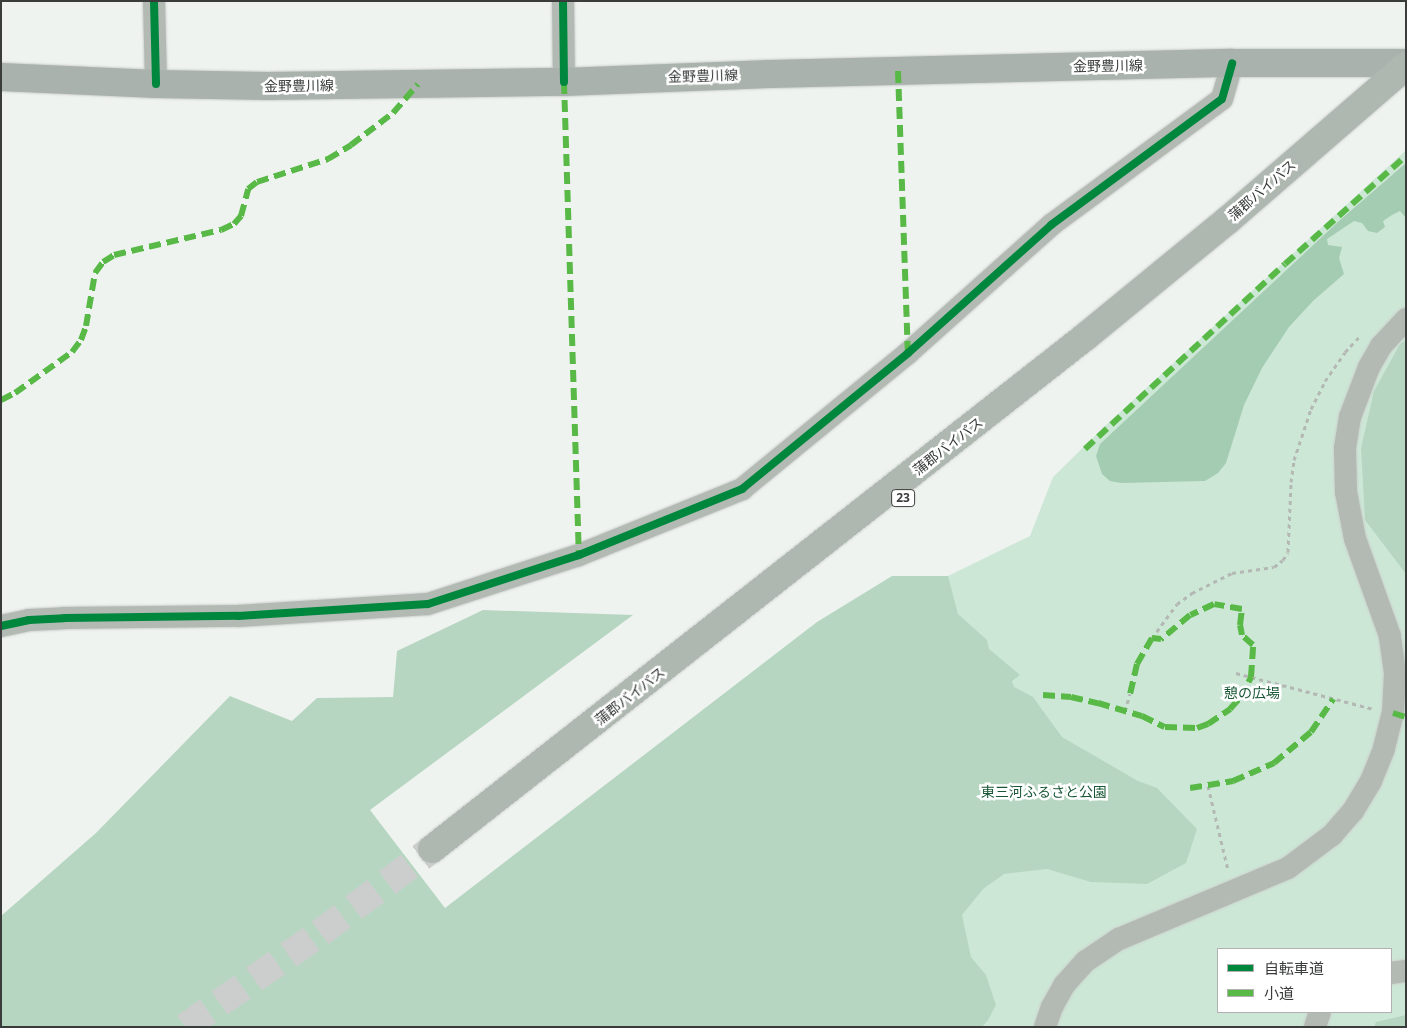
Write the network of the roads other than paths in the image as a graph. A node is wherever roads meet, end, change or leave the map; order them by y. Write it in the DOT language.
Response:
graph roads {
  1 [pos="154,1"];
  2 [pos="563,1"];
  3 [pos="1232,63"];
  4 [pos="1406,65"];
  5 [pos="1,77"];
  6 [pos="1406,79"];
  7 [pos="564,82"];
  8 [pos="156,84"];
  9 [pos="1355,118"];
  10 [pos="1406,319"];
  11 [pos="1,626"];
  12 [pos="434,854"];
  13 [pos="1406,971"];
  14 [pos="1392,973"];
  15 [pos="1320,1013"];
  16 [pos="1045,1027"];
  17 [pos="1315,1027"];
  1 -- 8 [label="street"];
  2 -- 7 [label="street"];
  3 -- 4 [label="main road, 金野豊川線"];
  3 -- 7 [label="main road, 金野豊川線"];
  3 -- 11 [label="street"];
  4 -- 9 [label="highway, 蒲郡バイパス / 23"];
  5 -- 8 [label="main road, 金野豊川線"];
  6 -- 9 [label="highway, 蒲郡バイパス / 23"];
  7 -- 8 [label="main road, 金野豊川線"];
  9 -- 12 [label="highway, 蒲郡バイパス / 23"];
  10 -- 16 [label="street"];
  13 -- 14 [label="street"];
  15 -- 17 [label="street"];
}
